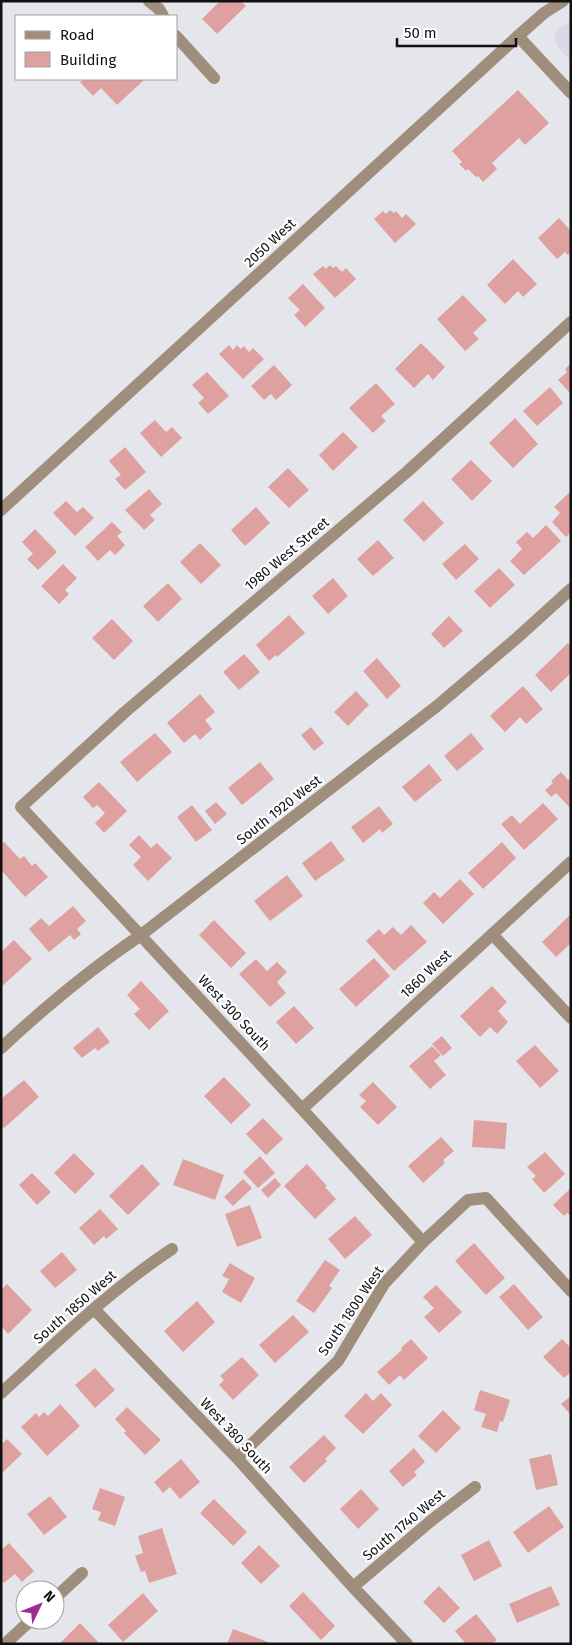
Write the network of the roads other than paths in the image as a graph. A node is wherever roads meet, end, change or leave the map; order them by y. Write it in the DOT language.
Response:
graph roads {
  1 [pos="563,1"];
  2 [pos="518,36"];
  3 [pos="178,38"];
  4 [pos="214,78"];
  5 [pos="571,93"];
  6 [pos="571,322"];
  7 [pos="1,510"];
  8 [pos="571,589"];
  9 [pos="21,807"];
  10 [pos="571,862"];
  11 [pos="492,934"];
  12 [pos="141,935"];
  13 [pos="571,1018"];
  14 [pos="1,1048"];
  15 [pos="302,1109"];
  16 [pos="423,1242"];
  17 [pos="172,1249"];
  18 [pos="571,1291"];
  19 [pos="94,1309"];
  20 [pos="1,1393"];
  21 [pos="237,1458"];
  22 [pos="475,1487"];
  23 [pos="82,1573"];
  24 [pos="353,1587"];
  25 [pos="65,1589"];
  26 [pos="19,1630"];
  27 [pos="3,1643"];
  28 [pos="407,1644"];
  1 -- 2 [label="street, 2050 West"];
  2 -- 5 [label="street"];
  2 -- 7 [label="street, 2050 West"];
  3 -- 4 [label="street"];
  6 -- 9 [label="street, 1980 West Street"];
  8 -- 12 [label="street, South 1920 West"];
  9 -- 12 [label="street, West 300 South"];
  10 -- 11 [label="street, 1860 West"];
  11 -- 13 [label="street"];
  11 -- 15 [label="street, 1860 West"];
  12 -- 14 [label="street, South 1920 West"];
  12 -- 15 [label="street, West 300 South"];
  15 -- 16 [label="street, West 300 South"];
  16 -- 18 [label="street, South 1800 West"];
  16 -- 21 [label="street, South 1800 West"];
  17 -- 19 [label="street, South 1850 West"];
  19 -- 20 [label="street, South 1850 West"];
  19 -- 21 [label="street, West 380 South"];
  21 -- 24 [label="street, West 380 South"];
  22 -- 24 [label="street, South 1740 West"];
  23 -- 25 [label="street"];
  24 -- 28 [label="street, West 380 South"];
  26 -- 27 [label="street"];
}
